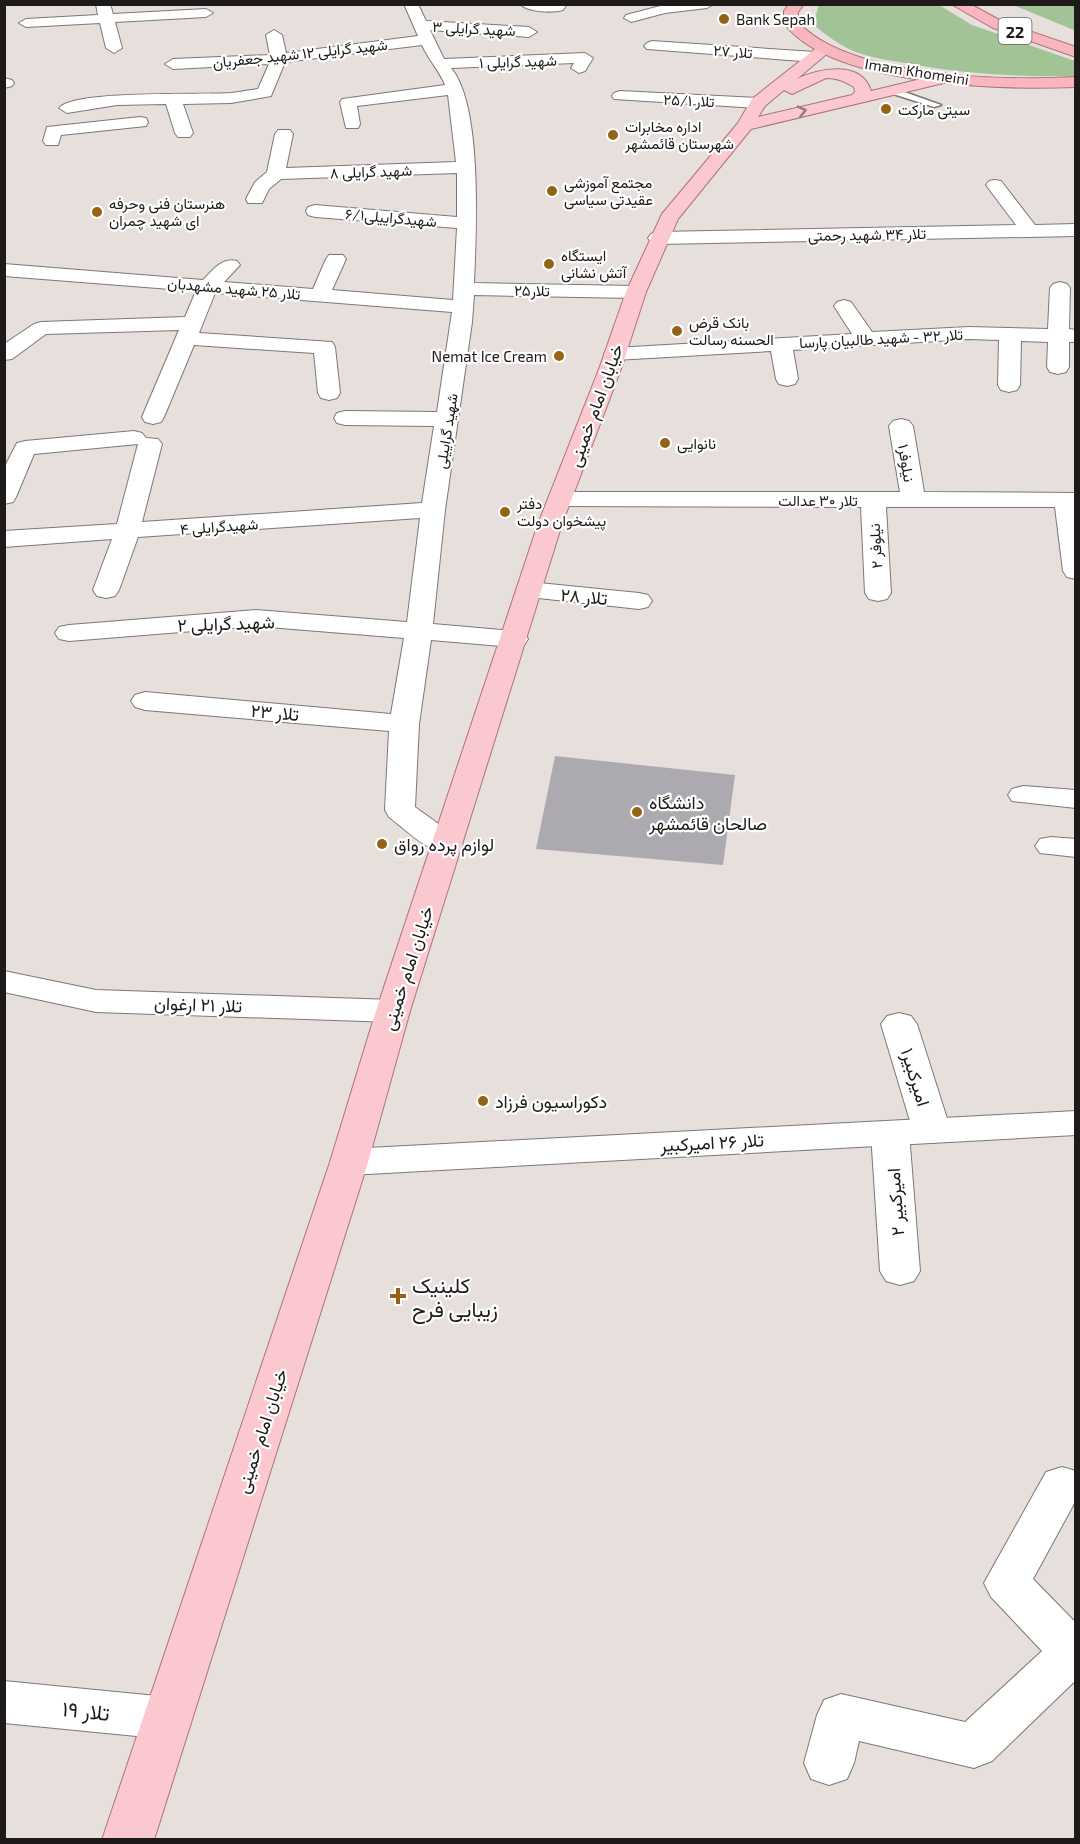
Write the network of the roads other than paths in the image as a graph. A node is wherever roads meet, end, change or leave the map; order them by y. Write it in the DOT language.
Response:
graph roads {
  1 [pos="560,4"];
  2 [pos="707,4"];
  3 [pos="797,4"];
  4 [pos="958,4"];
  5 [pos="984,4"];
  6 [pos="528,5"];
  7 [pos="105,11"];
  8 [pos="206,13"];
  9 [pos="631,18"];
  10 [pos="26,22"];
  11 [pos="419,23"];
  12 [pos="529,32"];
  13 [pos="274,35"];
  14 [pos="1076,42"];
  15 [pos="652,46"];
  16 [pos="114,48"];
  17 [pos="1076,52"];
  18 [pos="820,53"];
  19 [pos="173,64"];
  20 [pos="440,64"];
  21 [pos="276,65"];
  22 [pos="579,68"];
  23 [pos="946,78"];
  24 [pos="184,79"];
  25 [pos="1071,83"];
  26 [pos="454,89"];
  27 [pos="892,91"];
  28 [pos="620,96"];
  29 [pos="858,98"];
  30 [pos="173,99"];
  31 [pos="117,100"];
  32 [pos="937,105"];
  33 [pos="67,108"];
  34 [pos="754,110"];
  35 [pos="352,124"];
  36 [pos="184,133"];
  37 [pos="284,134"];
  38 [pos="52,141"];
  39 [pos="466,167"];
  40 [pos="276,174"];
  41 [pos="994,185"];
  42 [pos="255,199"];
  43 [pos="315,211"];
  44 [pos="467,223"];
  45 [pos="1076,230"];
  46 [pos="1030,231"];
  47 [pos="658,238"];
  48 [pos="336,259"];
  49 [pos="230,265"];
  50 [pos="4,270"];
  51 [pos="208,286"];
  52 [pos="1060,288"];
  53 [pos="636,292"];
  54 [pos="320,295"];
  55 [pos="463,298"];
  56 [pos="844,306"];
  57 [pos="188,330"];
  58 [pos="1010,334"];
  59 [pos="1067,336"];
  60 [pos="866,339"];
  61 [pos="781,344"];
  62 [pos="4,354"];
  63 [pos="615,354"];
  64 [pos="1058,367"];
  65 [pos="787,379"];
  66 [pos="1009,385"];
  67 [pos="329,393"];
  68 [pos="153,417"];
  69 [pos="345,417"];
  70 [pos="448,419"];
  71 [pos="901,426"];
  72 [pos="4,497"];
  73 [pos="560,499"];
  74 [pos="873,500"];
  75 [pos="913,500"];
  76 [pos="1071,500"];
  77 [pos="433,510"];
  78 [pos="127,533"];
  79 [pos="4,539"];
  80 [pos="1076,571"];
  81 [pos="106,590"];
  82 [pos="529,590"];
  83 [pos="878,593"];
  84 [pos="639,601"];
  85 [pos="69,633"];
  86 [pos="419,633"];
  87 [pos="514,639"];
  88 [pos="145,701"];
  89 [pos="404,724"];
  90 [pos="1023,795"];
  91 [pos="1076,799"];
  92 [pos="447,844"];
  93 [pos="4,981"];
  94 [pos="393,1011"];
  95 [pos="899,1024"];
  96 [pos="1076,1123"];
  97 [pos="932,1131"];
  98 [pos="890,1133"];
  99 [pos="349,1162"];
  100 [pos="900,1271"];
  101 [pos="1062,1484"];
  102 [pos="1075,1653"];
  103 [pos="4,1702"];
  104 [pos="167,1718"];
  105 [pos="829,1763"];
  106 [pos="128,1839"];
  1 -- 6 [label="street"];
  2 -- 9 [label="street"];
  3 -- 18 [label="highway, Imam Khomeini"];
  4 -- 17 [label="highway, 22"];
  5 -- 14 [label="highway, 22"];
  7 -- 8 [label="street"];
  7 -- 10 [label="street"];
  7 -- 16 [label="street"];
  11 -- 12 [label="street, شهید گرایلی ۳"];
  11 -- 20 [label="street, شهید گراییلی"];
  11 -- 21 [label="street, شهید گرایلی ۱۲ شهید جعفریان"];
  13 -- 21 [label="street"];
  15 -- 18 [label="street, تلار ۲۷"];
  18 -- 23 [label="highway, Imam Khomeini"];
  18 -- 34 [label="main road, خیابان امام خمینی"];
  19 -- 21 [label="street, شهید گرایلی ۱۲ شهید جعفریان"];
  20 -- 22 [label="street, شهید گرایلی ۱"];
  20 -- 26 [label="street, شهید گراییلی"];
  21 -- 24 [label="street"];
  21 -- 30 [label="street"];
  23 -- 25 [label="highway, Imam Khomeini"];
  23 -- 27 [label="main road"];
  26 -- 35 [label="street"];
  26 -- 39 [label="street, شهید گراییلی"];
  27 -- 29 [label="main road"];
  27 -- 32 [label="lane"];
  28 -- 34 [label="street, تلار ۲۵/۱"];
  34 -- 29 [label="main road, one-way"];
  29 -- 34 [label="main road"];
  30 -- 31 [label="street"];
  30 -- 36 [label="street"];
  31 -- 33 [label="street"];
  31 -- 38 [label="street"];
  34 -- 47 [label="main road, خیابان امام خمینی"];
  37 -- 40 [label="street"];
  39 -- 40 [label="street, شهید گرایلی ۸"];
  39 -- 44 [label="street, شهید گراییلی"];
  40 -- 42 [label="street"];
  41 -- 46 [label="street"];
  43 -- 44 [label="street, شهیدگراییلی۶/۱"];
  44 -- 55 [label="street, شهید گراییلی"];
  45 -- 46 [label="street, تلار ۳۴ شهید رحمتی"];
  46 -- 47 [label="street, تلار ۳۴ شهید رحمتی"];
  47 -- 53 [label="main road, خیابان امام خمینی"];
  48 -- 54 [label="street"];
  49 -- 51 [label="street"];
  50 -- 51 [label="street, تلار ۲۵ شهید مشهدبان"];
  51 -- 54 [label="street, تلار ۲۵ شهید مشهدبان"];
  51 -- 57 [label="street"];
  52 -- 59 [label="street"];
  53 -- 55 [label="street, تلار۲۵"];
  53 -- 63 [label="main road, خیابان امام خمینی"];
  54 -- 55 [label="street, تلار ۲۵ شهید مشهدبان"];
  55 -- 70 [label="street, شهید گراییلی"];
  56 -- 60 [label="street"];
  57 -- 62 [label="street"];
  57 -- 67 [label="street"];
  57 -- 68 [label="street"];
  58 -- 59 [label="street, تلار ۳۲ - شهید طالبیان پارسا"];
  58 -- 60 [label="street, تلار ۳۲ - شهید طالبیان پارسا"];
  58 -- 66 [label="street"];
  59 -- 64 [label="street"];
  60 -- 61 [label="street, تلار ۳۲ - شهید طالبیان پارسا"];
  61 -- 63 [label="street, تلار ۳۲ - شهید طالبیان پارسا"];
  61 -- 65 [label="street"];
  63 -- 73 [label="main road, خیابان امام خمینی"];
  69 -- 70 [label="street"];
  70 -- 77 [label="street, شهید گراییلی"];
  71 -- 75 [label="street, نیلوفر۱"];
  72 -- 78 [label="street"];
  73 -- 74 [label="street, تلار ۳۰ عدالت"];
  73 -- 82 [label="main road, خیابان امام خمینی"];
  74 -- 75 [label="street, تلار ۳۰ عدالت"];
  74 -- 83 [label="street, نیلوفر ۲"];
  75 -- 76 [label="street, تلار ۳۰ عدالت"];
  76 -- 80 [label="street"];
  77 -- 78 [label="street, شهیدگرایلی ۴"];
  77 -- 86 [label="street, شهید گراییلی"];
  78 -- 79 [label="street, شهیدگرایلی ۴"];
  78 -- 81 [label="street"];
  82 -- 84 [label="street, تلار ۲۸"];
  82 -- 87 [label="main road, خیابان امام خمینی"];
  85 -- 86 [label="street, شهید گرایلی ۲"];
  86 -- 87 [label="street, شهید گرایلی ۲"];
  86 -- 89 [label="street, شهید گراییلی"];
  87 -- 92 [label="main road, خیابان امام خمینی"];
  88 -- 89 [label="street, تلار ۲۳"];
  89 -- 92 [label="street, شهید گراییلی"];
  90 -- 91 [label="street"];
  92 -- 94 [label="main road, خیابان امام خمینی"];
  93 -- 94 [label="street, تلار ۲۱ ارغوان"];
  94 -- 99 [label="main road, خیابان امام خمینی"];
  95 -- 97 [label="street, امیرکبیر۱"];
  96 -- 97 [label="street, تلار ۲۶ امیرکبیر"];
  97 -- 98 [label="street, تلار ۲۶ امیرکبیر"];
  98 -- 99 [label="street, تلار ۲۶ امیرکبیر"];
  98 -- 100 [label="street, امیرکبیر ۲"];
  99 -- 104 [label="main road, خیابان امام خمینی"];
  101 -- 102 [label="street"];
  102 -- 105 [label="street"];
  103 -- 104 [label="street, تلار ۱۹"];
  104 -- 106 [label="main road, خیابان امام خمینی"];
}
